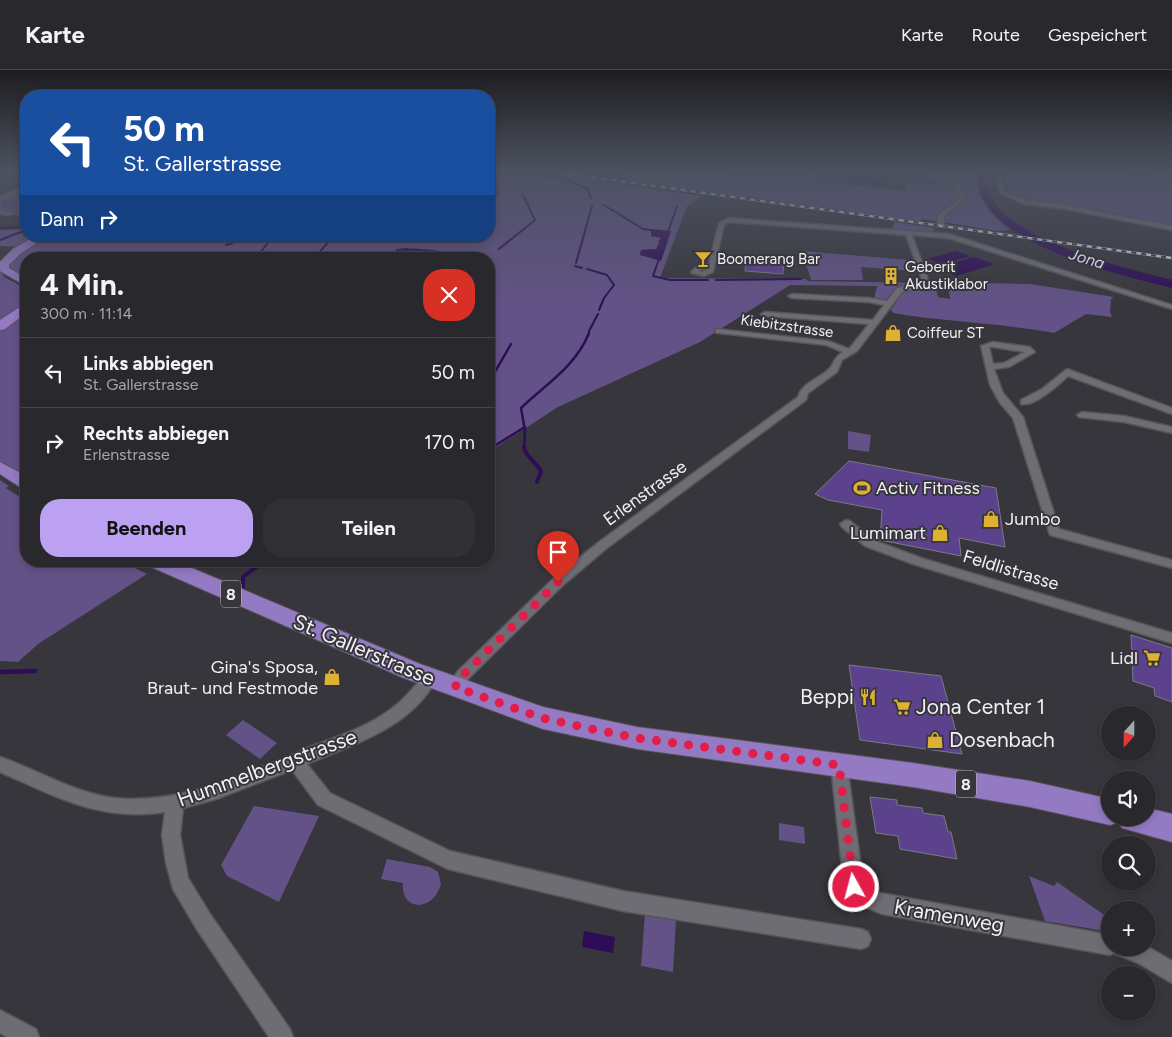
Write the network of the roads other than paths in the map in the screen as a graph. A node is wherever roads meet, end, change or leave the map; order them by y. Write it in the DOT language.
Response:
graph roads {
  1 [pos="941,216"];
  2 [pos="1112,216"];
  3 [pos="1172,228"];
  4 [pos="908,232"];
  5 [pos="937,234"];
  6 [pos="33,242"];
  7 [pos="712,265"];
  8 [pos="20,280"];
  9 [pos="792,296"];
  10 [pos="1114,297"];
  11 [pos="1153,301"];
  12 [pos="889,304"];
  13 [pos="1172,307"];
  14 [pos="20,311"];
  15 [pos="766,314"];
  16 [pos="874,322"];
  17 [pos="0,326"];
  18 [pos="719,331"];
  19 [pos="845,355"];
  20 [pos="990,367"];
  21 [pos="1024,402"];
  22 [pos="1172,411"];
  23 [pos="1082,415"];
  24 [pos="1172,430"];
  25 [pos="0,467"];
  26 [pos="20,479"];
  27 [pos="846,524"];
  28 [pos="1172,564"];
  29 [pos="170,567"];
  30 [pos="1172,638"];
  31 [pos="430,678"];
  32 [pos="455,687"];
  33 [pos="295,761"];
  34 [pos="0,764"];
  35 [pos="839,765"];
  36 [pos="175,803"];
  37 [pos="1101,810"];
  38 [pos="1156,824"];
  39 [pos="1172,828"];
  40 [pos="862,939"];
  41 [pos="1101,943"];
  42 [pos="1143,956"];
  43 [pos="1172,973"];
  44 [pos="0,1021"];
  45 [pos="28,1037"];
  46 [pos="282,1037"];
  1 -- 5 [label="street"];
  2 -- 3 [label="street"];
  4 -- 5 [label="street"];
  4 -- 7 [label="street"];
  4 -- 12 [label="street, Kiebitzstrasse"];
  5 -- 11 [label="street"];
  6 -- 8 [label="main road"];
  9 -- 12 [label="street, Kiebitzstrasse"];
  10 -- 11 [label="street"];
  11 -- 13 [label="street"];
  12 -- 16 [label="street, Kiebitzstrasse"];
  14 -- 17 [label="main road"];
  15 -- 16 [label="street, Kiebitzstrasse"];
  16 -- 19 [label="street, Kiebitzstrasse"];
  18 -- 19 [label="street, Kiebitzstrasse"];
  19 -- 32 [label="street, Erlenstrasse"];
  20 -- 20 [label="street"];
  20 -- 28 [label="street"];
  21 -- 22 [label="street"];
  23 -- 24 [label="street"];
  25 -- 26 [label="main road"];
  27 -- 30 [label="street, Feldlistrasse"];
  29 -- 31 [label="main road, St. Gallerstrasse / 8"];
  31 -- 32 [label="main road, St. Gallerstrasse / 8"];
  31 -- 33 [label="street, Hummelbergstrasse"];
  32 -- 35 [label="main road, St. Gallerstrasse / 8"];
  33 -- 36 [label="street, Hummelbergstrasse"];
  33 -- 40 [label="street"];
  34 -- 36 [label="street, Hummelbergstrasse"];
  35 -- 37 [label="main road, St. Gallerstrasse / 8"];
  35 -- 41 [label="street, Kramenweg"];
  36 -- 46 [label="street"];
  38 -- 39 [label="main road"];
  42 -- 43 [label="street"];
  44 -- 45 [label="street"];
}
